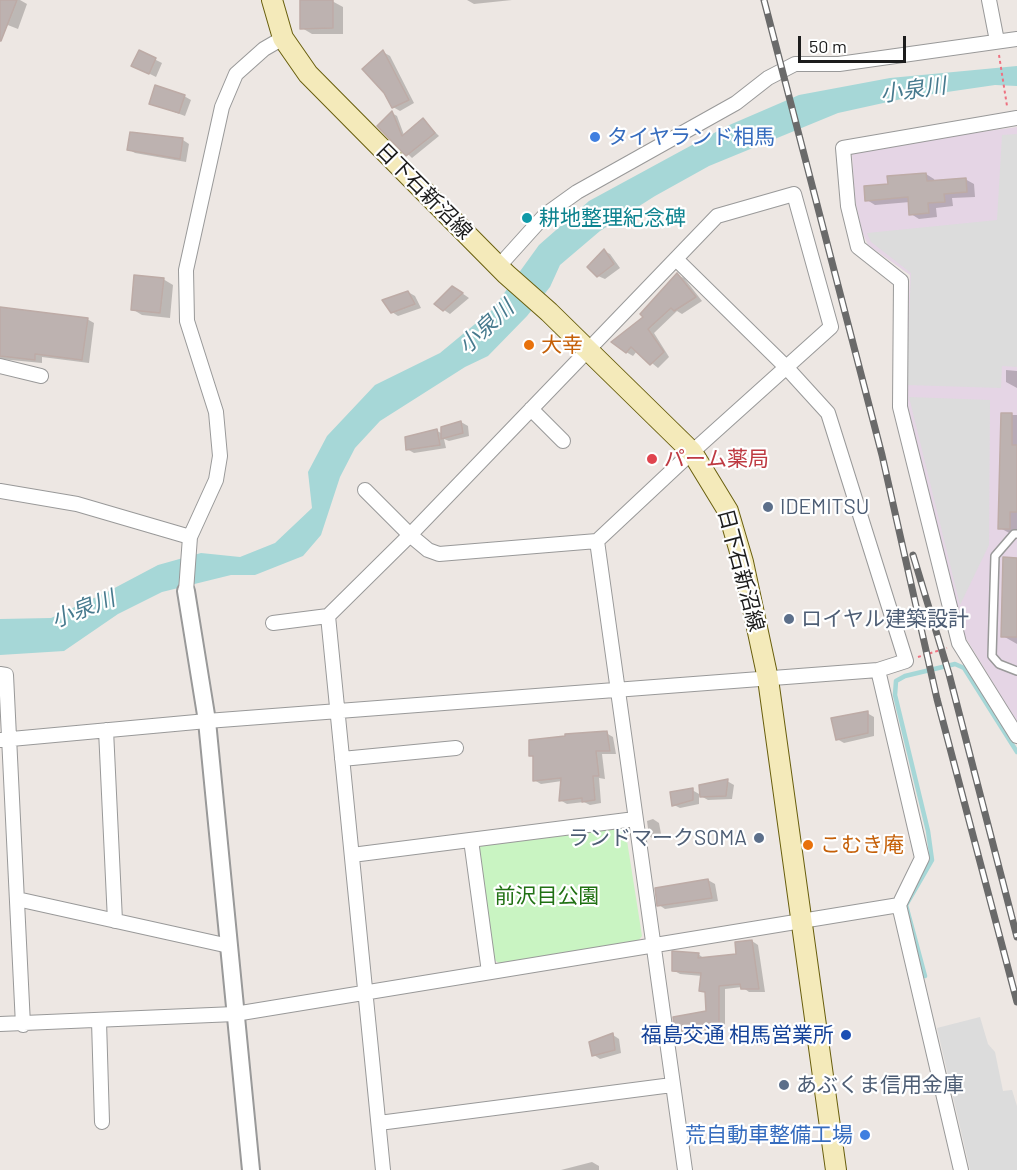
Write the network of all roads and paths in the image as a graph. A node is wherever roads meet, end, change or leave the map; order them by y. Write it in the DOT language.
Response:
graph roads {
  1 [pos="272,0"];
  2 [pos="989,0"];
  3 [pos="283,38"];
  4 [pos="1017,39"];
  5 [pos="997,41"];
  6 [pos="1013,118"];
  7 [pos="676,259"];
  8 [pos="503,270"];
  9 [pos="588,349"];
  10 [pos="0,366"];
  11 [pos="787,368"];
  12 [pos="41,376"];
  13 [pos="531,408"];
  14 [pos="563,441"];
  15 [pos="692,452"];
  16 [pos="365,490"];
  17 [pos="0,491"];
  18 [pos="1017,534"];
  19 [pos="410,535"];
  20 [pos="189,540"];
  21 [pos="597,541"];
  22 [pos="186,591"];
  23 [pos="328,616"];
  24 [pos="273,623"];
  25 [pos="959,643"];
  26 [pos="906,661"];
  27 [pos="878,670"];
  28 [pos="1017,671"];
  29 [pos="0,675"];
  30 [pos="768,679"];
  31 [pos="618,689"];
  32 [pos="337,712"];
  33 [pos="207,721"];
  34 [pos="106,730"];
  35 [pos="1017,736"];
  36 [pos="5,740"];
  37 [pos="456,747"];
  38 [pos="342,759"];
  39 [pos="635,819"];
  40 [pos="471,840"];
  41 [pos="352,855"];
  42 [pos="17,899"];
  43 [pos="899,905"];
  44 [pos="115,921"];
  45 [pos="802,922"];
  46 [pos="229,946"];
  47 [pos="652,946"];
  48 [pos="489,972"];
  49 [pos="365,992"];
  50 [pos="235,1014"];
  51 [pos="99,1021"];
  52 [pos="0,1024"];
  53 [pos="23,1024"];
  54 [pos="672,1084"];
  55 [pos="102,1122"];
  56 [pos="379,1124"];
  57 [pos="251,1170"];
  58 [pos="383,1170"];
  59 [pos="685,1170"];
  60 [pos="836,1170"];
  61 [pos="961,1170"];
  1 -- 3 [label="main road, 日下石新沼線"];
  2 -- 5 [label="street"];
  3 -- 8 [label="main road, 日下石新沼線"];
  3 -- 20 [label="street"];
  4 -- 5 [label="street"];
  5 -- 6 [label="path"];
  5 -- 8 [label="street"];
  6 -- 25 [label="street"];
  7 -- 9 [label="street"];
  7 -- 11 [label="street"];
  7 -- 11 [label="street"];
  8 -- 9 [label="main road, 日下石新沼線"];
  9 -- 13 [label="street"];
  9 -- 15 [label="main road, 日下石新沼線"];
  10 -- 12 [label="street"];
  11 -- 15 [label="street"];
  11 -- 26 [label="street"];
  13 -- 14 [label="street"];
  13 -- 19 [label="street"];
  15 -- 21 [label="street"];
  15 -- 30 [label="main road, 日下石新沼線"];
  16 -- 19 [label="street"];
  17 -- 20 [label="street"];
  18 -- 28 [label="lane"];
  19 -- 21 [label="street"];
  19 -- 23 [label="street"];
  20 -- 22 [label="street"];
  21 -- 31 [label="street"];
  22 -- 33 [label="street"];
  23 -- 24 [label="street"];
  23 -- 32 [label="street"];
  25 -- 26 [label="path"];
  25 -- 35 [label="street"];
  26 -- 27 [label="street"];
  27 -- 30 [label="street"];
  27 -- 43 [label="street"];
  29 -- 36 [label="street"];
  30 -- 31 [label="street"];
  30 -- 45 [label="main road, 日下石新沼線"];
  31 -- 32 [label="street"];
  31 -- 39 [label="street"];
  32 -- 33 [label="street"];
  32 -- 38 [label="street"];
  33 -- 34 [label="street"];
  33 -- 46 [label="street"];
  34 -- 36 [label="street"];
  34 -- 44 [label="street"];
  36 -- 42 [label="street"];
  37 -- 38 [label="street"];
  38 -- 41 [label="street"];
  39 -- 40 [label="street"];
  39 -- 47 [label="street"];
  40 -- 41 [label="street"];
  40 -- 48 [label="street"];
  41 -- 49 [label="street"];
  42 -- 44 [label="street"];
  42 -- 53 [label="street"];
  43 -- 45 [label="street"];
  43 -- 61 [label="street"];
  44 -- 46 [label="street"];
  45 -- 47 [label="street"];
  45 -- 60 [label="main road, 日下石新沼線"];
  46 -- 50 [label="street"];
  47 -- 48 [label="street"];
  47 -- 54 [label="street"];
  48 -- 49 [label="street"];
  49 -- 50 [label="street"];
  49 -- 56 [label="street"];
  50 -- 51 [label="street"];
  50 -- 57 [label="street"];
  51 -- 53 [label="street"];
  51 -- 55 [label="street"];
  52 -- 53 [label="street"];
  54 -- 56 [label="street"];
  54 -- 59 [label="street"];
  56 -- 58 [label="street"];
}
